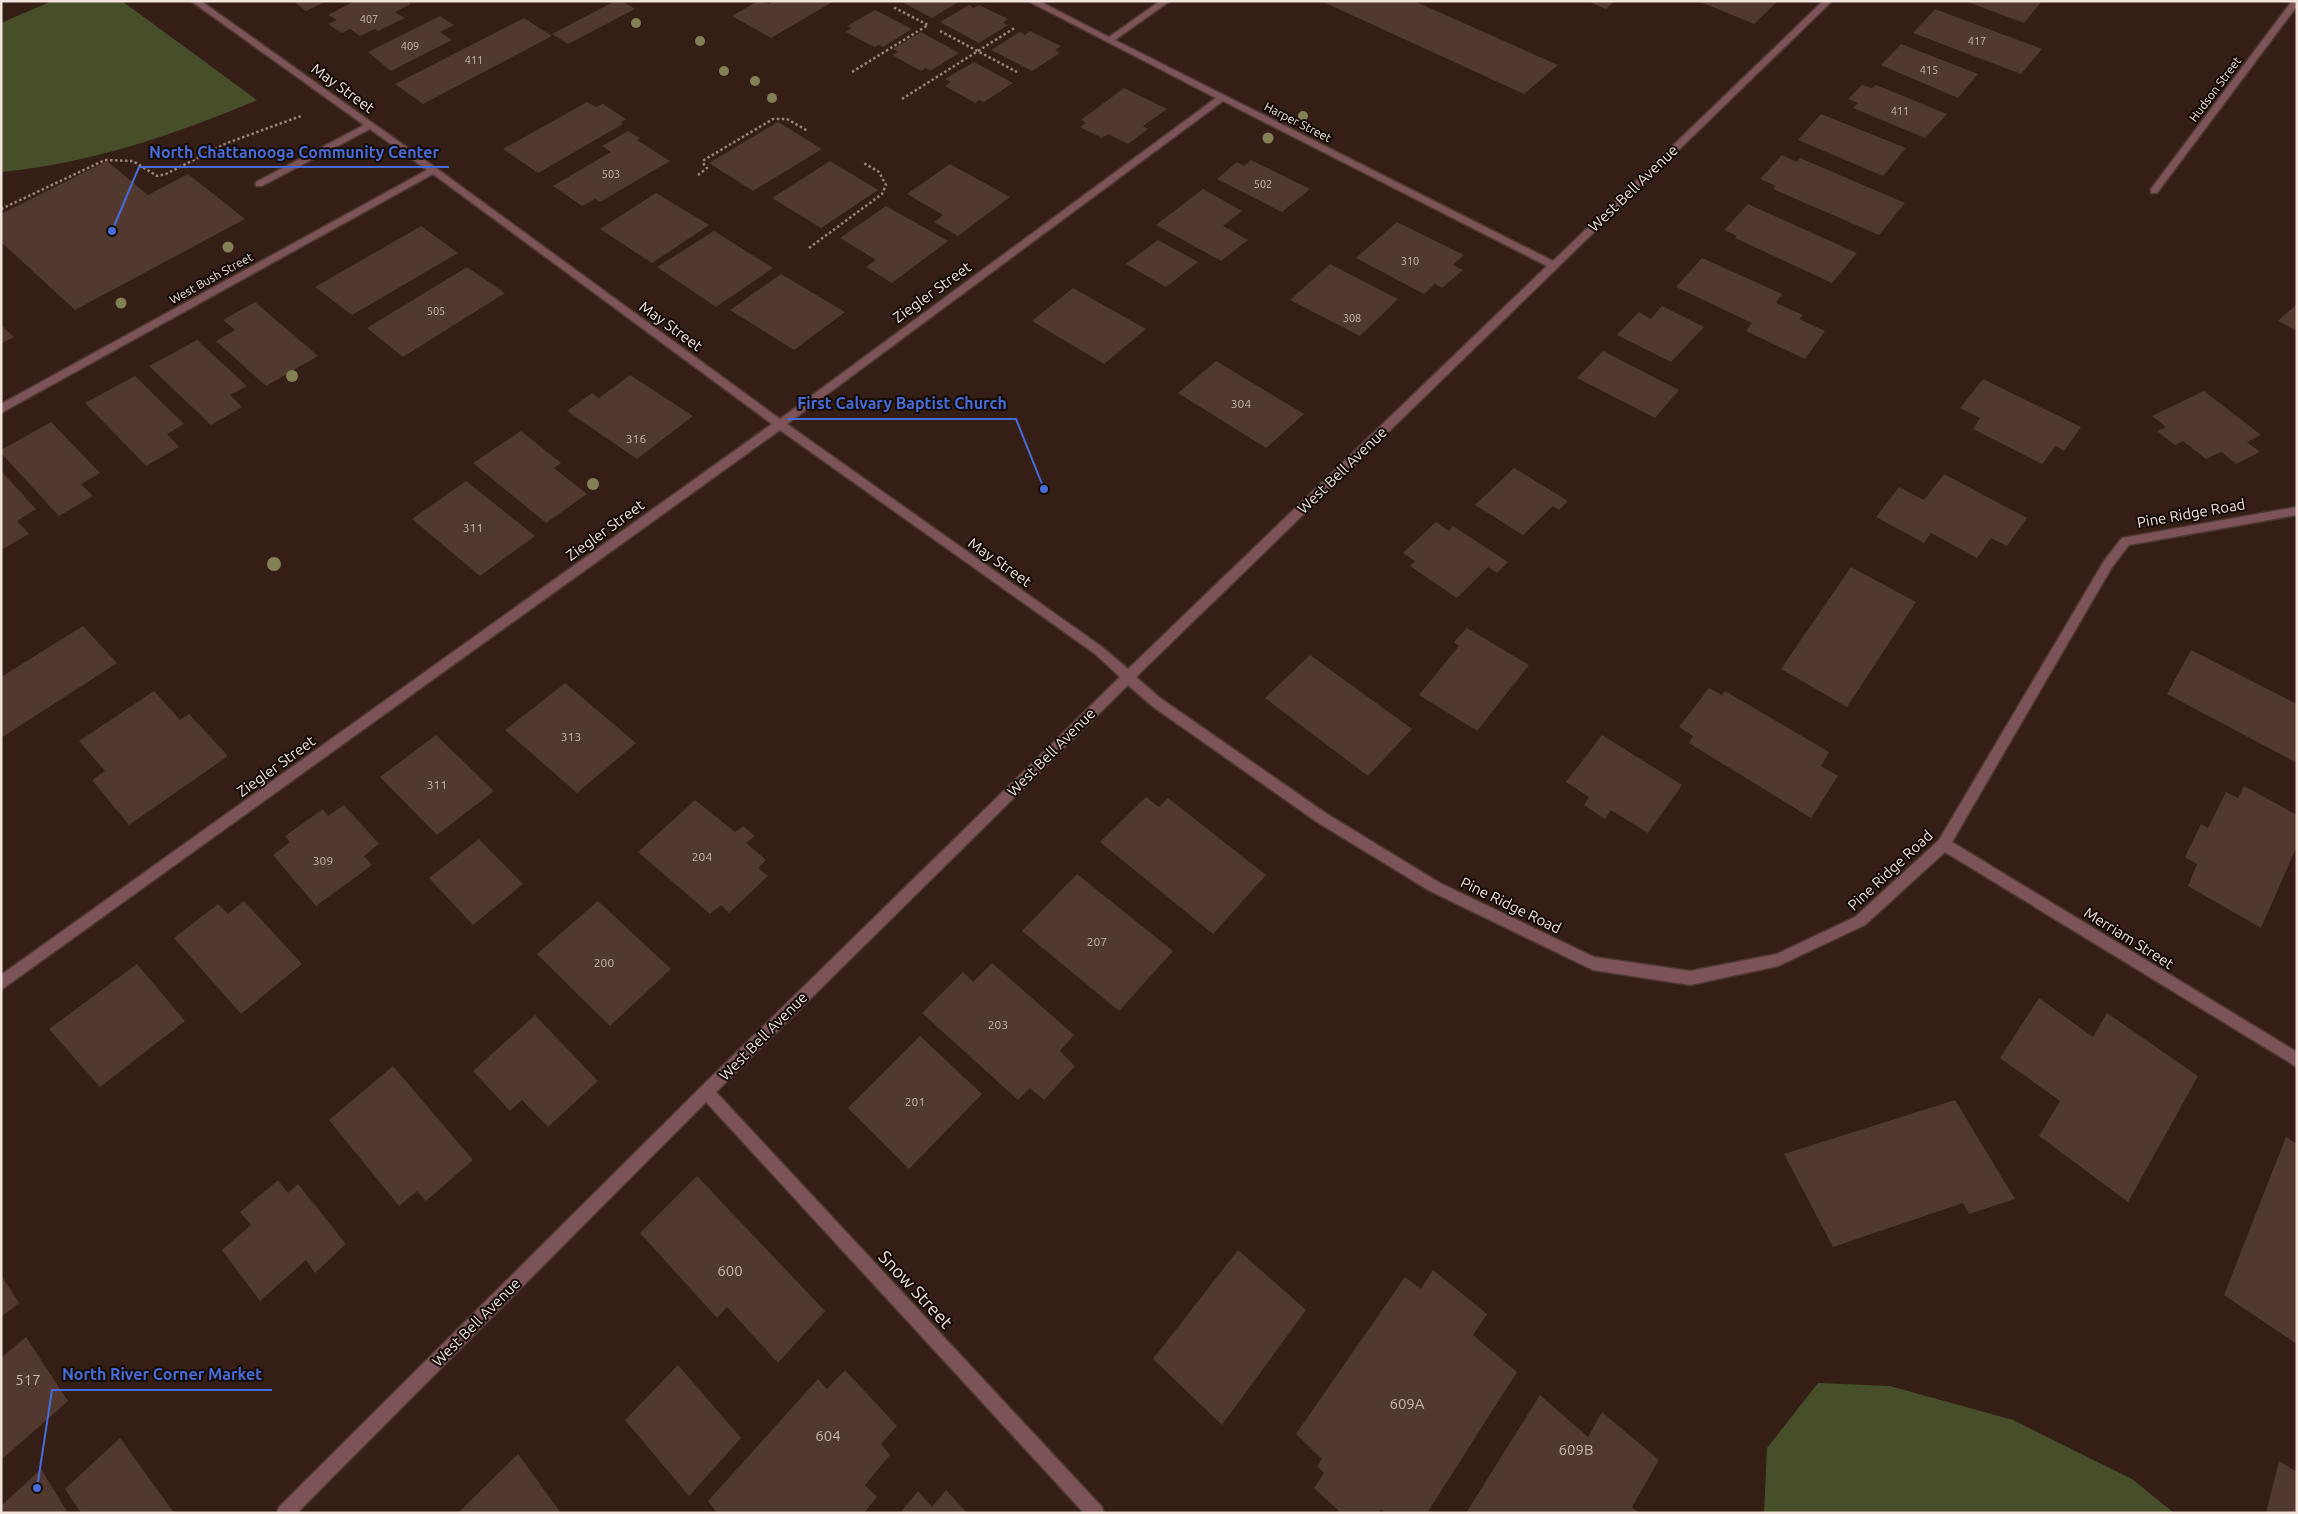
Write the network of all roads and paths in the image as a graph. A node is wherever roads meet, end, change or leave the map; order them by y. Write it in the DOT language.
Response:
graph roads {
  1 [pos="195,1"];
  2 [pos="1032,1"];
  3 [pos="1166,1"];
  4 [pos="1828,1"];
  5 [pos="2296,1"];
  6 [pos="893,7"];
  7 [pos="1022,24"];
  8 [pos="940,31"];
  9 [pos="1109,40"];
  10 [pos="978,51"];
  11 [pos="852,72"];
  12 [pos="1016,72"];
  13 [pos="1223,97"];
  14 [pos="902,99"];
  15 [pos="309,113"];
  16 [pos="370,126"];
  17 [pos="808,131"];
  18 [pos="862,162"];
  19 [pos="433,170"];
  20 [pos="698,175"];
  21 [pos="259,184"];
  22 [pos="2154,191"];
  23 [pos="1,209"];
  24 [pos="809,248"];
  25 [pos="1553,265"];
  26 [pos="1,409"];
  27 [pos="780,424"];
  28 [pos="2297,511"];
  29 [pos="1127,678"];
  30 [pos="1944,844"];
  31 [pos="1,983"];
  32 [pos="2297,1060"];
  33 [pos="706,1092"];
  34 [pos="285,1513"];
  35 [pos="1096,1513"];
  1 -- 16 [label="street, May Street"];
  2 -- 9 [label="street, Harper Street"];
  3 -- 9 [label="street"];
  4 -- 25 [label="street, West Bell Avenue"];
  5 -- 22 [label="street, Hudson Street"];
  6 -- 11 [label="path"];
  7 -- 10 [label="path"];
  8 -- 10 [label="path"];
  9 -- 13 [label="street, Harper Street"];
  10 -- 12 [label="path"];
  10 -- 14 [label="path"];
  13 -- 25 [label="street, Harper Street"];
  13 -- 27 [label="street, Ziegler Street"];
  15 -- 23 [label="path"];
  16 -- 19 [label="street, May Street"];
  16 -- 21 [label="street"];
  17 -- 20 [label="path"];
  18 -- 24 [label="path"];
  19 -- 26 [label="street, West Bush Street"];
  19 -- 27 [label="street, May Street"];
  25 -- 29 [label="street, West Bell Avenue"];
  27 -- 29 [label="street, May Street"];
  27 -- 31 [label="street, Ziegler Street"];
  28 -- 30 [label="street, Pine Ridge Road"];
  29 -- 30 [label="street, Pine Ridge Road"];
  29 -- 33 [label="street, West Bell Avenue"];
  30 -- 32 [label="street, Merriam Street"];
  33 -- 34 [label="street, West Bell Avenue"];
  33 -- 35 [label="street, Snow Street"];
}
